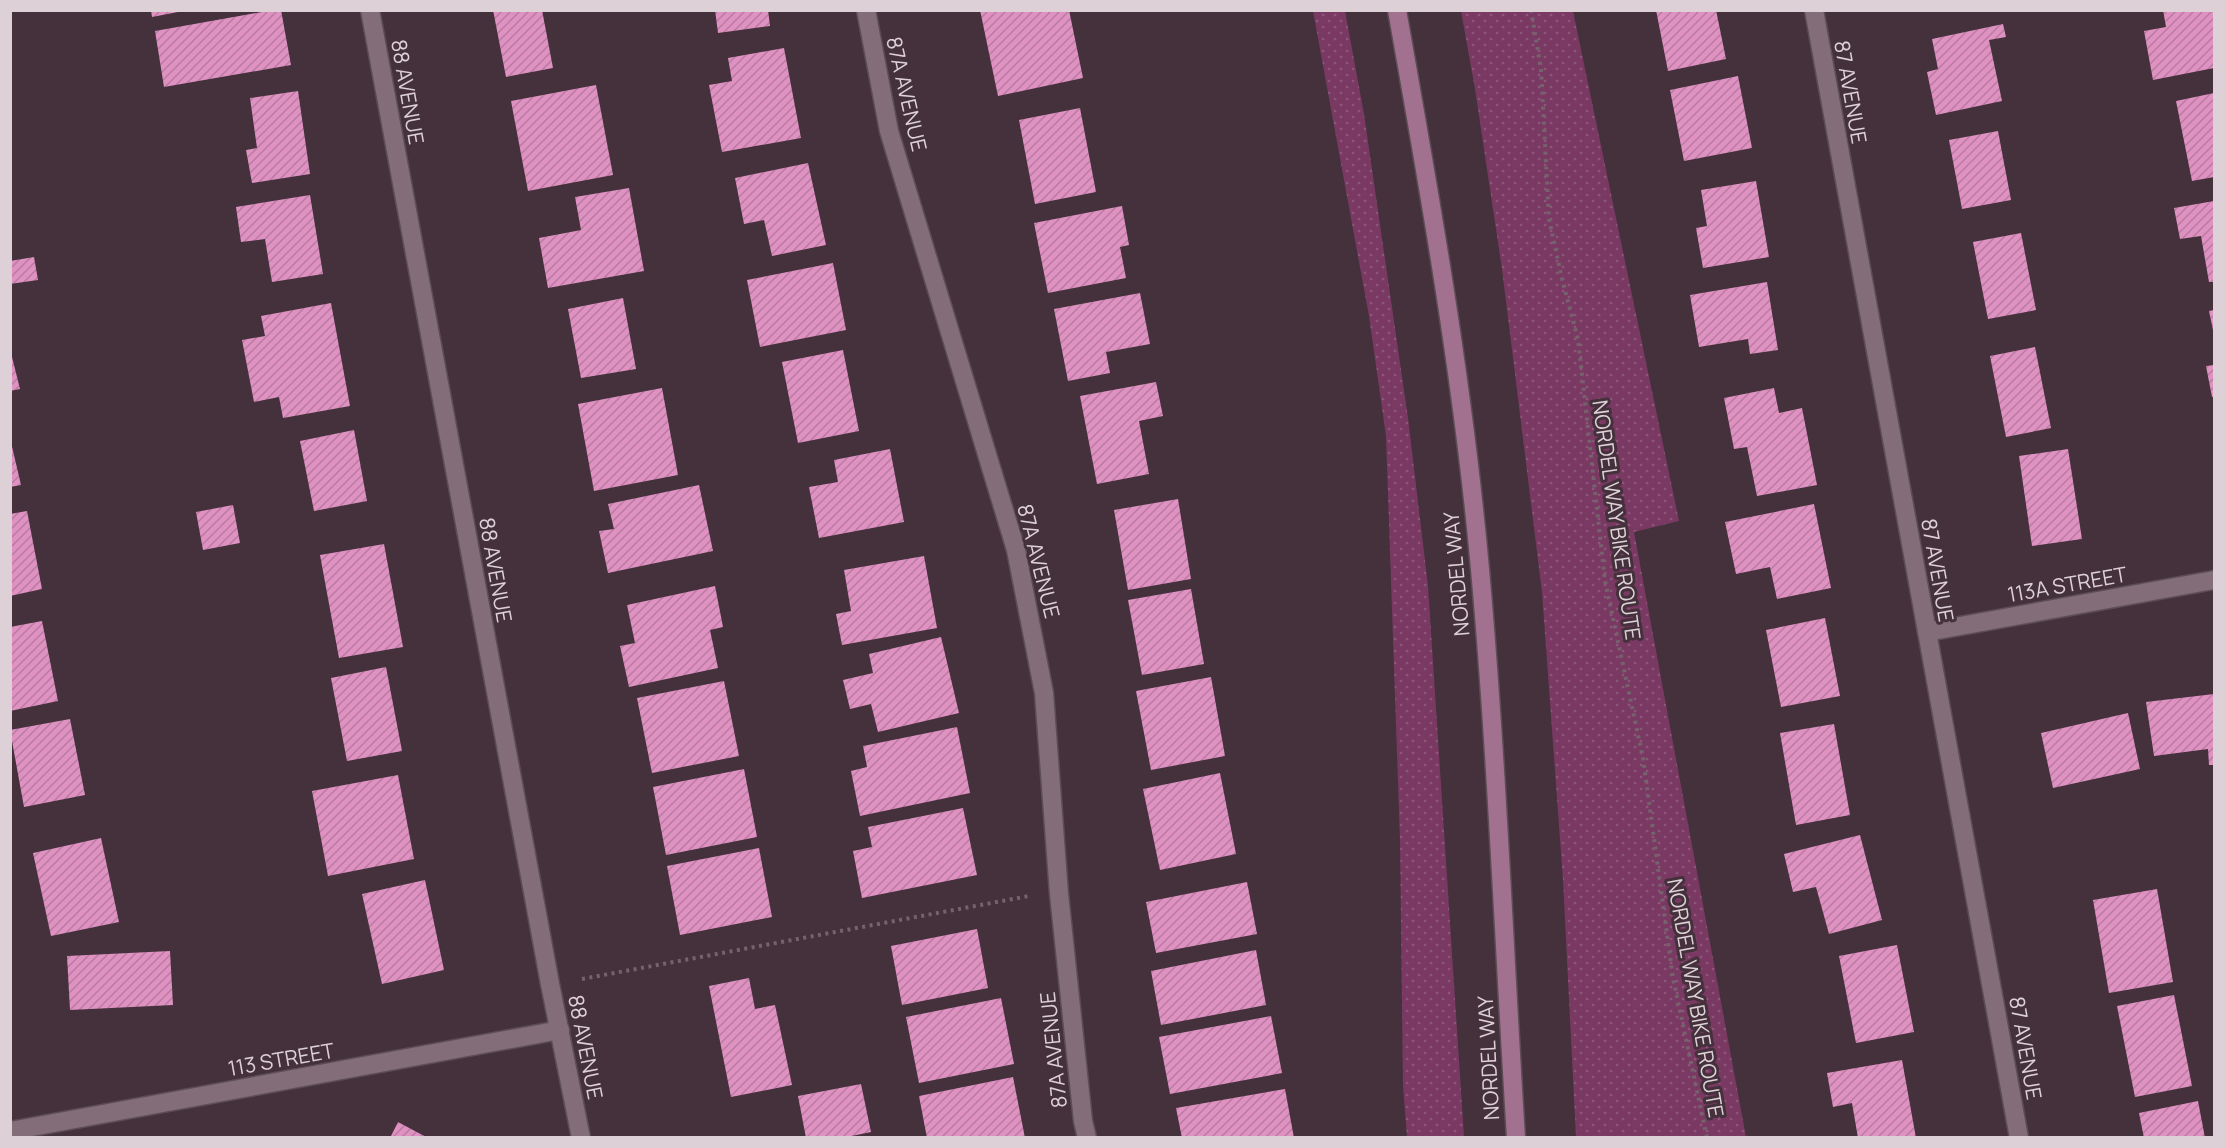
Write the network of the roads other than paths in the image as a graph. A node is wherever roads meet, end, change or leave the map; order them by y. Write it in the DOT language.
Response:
graph roads {
  1 [pos="370,10"];
  2 [pos="866,10"];
  3 [pos="1397,10"];
  4 [pos="1814,10"];
  5 [pos="2214,580"];
  6 [pos="1927,632"];
  7 [pos="560,1030"];
  8 [pos="10,1131"];
  9 [pos="581,1137"];
  10 [pos="1087,1137"];
  11 [pos="1516,1137"];
  12 [pos="2019,1137"];
  1 -- 7 [label="street, 88 AVENUE"];
  2 -- 10 [label="street, 87A AVENUE"];
  3 -- 11 [label="main road, NORDEL WAY"];
  4 -- 6 [label="street, 87 AVENUE"];
  5 -- 6 [label="street, 113A STREET"];
  6 -- 12 [label="street, 87 AVENUE"];
  7 -- 8 [label="street, 113 STREET"];
  7 -- 9 [label="street, 88 AVENUE"];
}
